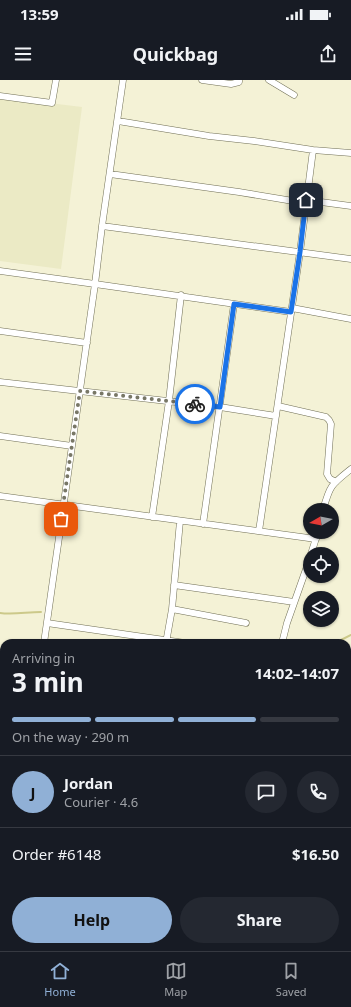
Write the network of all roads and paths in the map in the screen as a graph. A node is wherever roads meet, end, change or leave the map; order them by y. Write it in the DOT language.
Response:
graph roads {
  1 [pos="56,80"];
  2 [pos="123,80"];
  3 [pos="202,80"];
  4 [pos="239,80"];
  5 [pos="269,80"];
  6 [pos="294,95"];
  7 [pos="0,96"];
  8 [pos="118,121"];
  9 [pos="313,150"];
  10 [pos="351,153"];
  11 [pos="110,174"];
  12 [pos="306,202"];
  13 [pos="351,206"];
  14 [pos="102,226"];
  15 [pos="300,252"];
  16 [pos="351,259"];
  17 [pos="0,271"];
  18 [pos="95,284"];
  19 [pos="181,295"];
  20 [pos="234,304"];
  21 [pos="291,310"];
  22 [pos="351,319"];
  23 [pos="0,330"];
  24 [pos="87,343"];
  25 [pos="0,382"];
  26 [pos="80,391"];
  27 [pos="169,402"];
  28 [pos="278,406"];
  29 [pos="220,407"];
  30 [pos="276,416"];
  31 [pos="0,436"];
  32 [pos="72,446"];
  33 [pos="351,469"];
  34 [pos="336,482"];
  35 [pos="0,496"];
  36 [pos="325,503"];
  37 [pos="63,504"];
  38 [pos="152,517"];
  39 [pos="180,522"];
  40 [pos="203,524"];
  41 [pos="259,531"];
  42 [pos="303,537"];
  43 [pos="316,539"];
  44 [pos="313,547"];
  45 [pos="303,577"];
  46 [pos="174,585"];
  47 [pos="294,602"];
  48 [pos="172,609"];
  49 [pos="47,623"];
  50 [pos="246,623"];
  51 [pos="45,639"];
  52 [pos="147,639"];
  53 [pos="167,639"];
  54 [pos="283,639"];
  1 -- 7 [label="street"];
  2 -- 8 [label="street"];
  3 -- 4 [label="street"];
  5 -- 6 [label="street"];
  8 -- 9 [label="street"];
  8 -- 11 [label="street"];
  9 -- 10 [label="street"];
  9 -- 12 [label="street"];
  11 -- 12 [label="street"];
  11 -- 14 [label="street"];
  12 -- 13 [label="street"];
  12 -- 15 [label="street"];
  14 -- 15 [label="street"];
  14 -- 18 [label="street"];
  15 -- 16 [label="street"];
  15 -- 21 [label="street"];
  17 -- 18 [label="street"];
  18 -- 19 [label="street"];
  18 -- 24 [label="street"];
  19 -- 20 [label="street"];
  19 -- 27 [label="street"];
  20 -- 21 [label="street"];
  20 -- 29 [label="street"];
  21 -- 22 [label="street"];
  21 -- 28 [label="street"];
  23 -- 24 [label="street"];
  24 -- 26 [label="street"];
  25 -- 26 [label="street"];
  26 -- 27 [label="street"];
  26 -- 32 [label="street"];
  27 -- 29 [label="street"];
  27 -- 38 [label="street"];
  28 -- 30 [label="street"];
  28 -- 34 [label="street"];
  29 -- 30 [label="street"];
  29 -- 40 [label="street"];
  30 -- 41 [label="street"];
  31 -- 32 [label="street"];
  32 -- 37 [label="street"];
  33 -- 34 [label="street"];
  34 -- 36 [label="street"];
  35 -- 37 [label="street"];
  37 -- 38 [label="street"];
  37 -- 49 [label="street"];
  38 -- 39 [label="street"];
  39 -- 40 [label="street"];
  39 -- 46 [label="street"];
  40 -- 41 [label="street"];
  41 -- 42 [label="street"];
  43 -- 44 [label="street"];
  45 -- 47 [label="street"];
  46 -- 47 [label="street"];
  46 -- 48 [label="street"];
  47 -- 54 [label="street"];
  48 -- 50 [label="street"];
  48 -- 53 [label="street"];
  49 -- 51 [label="street"];
  49 -- 52 [label="street"];
}
